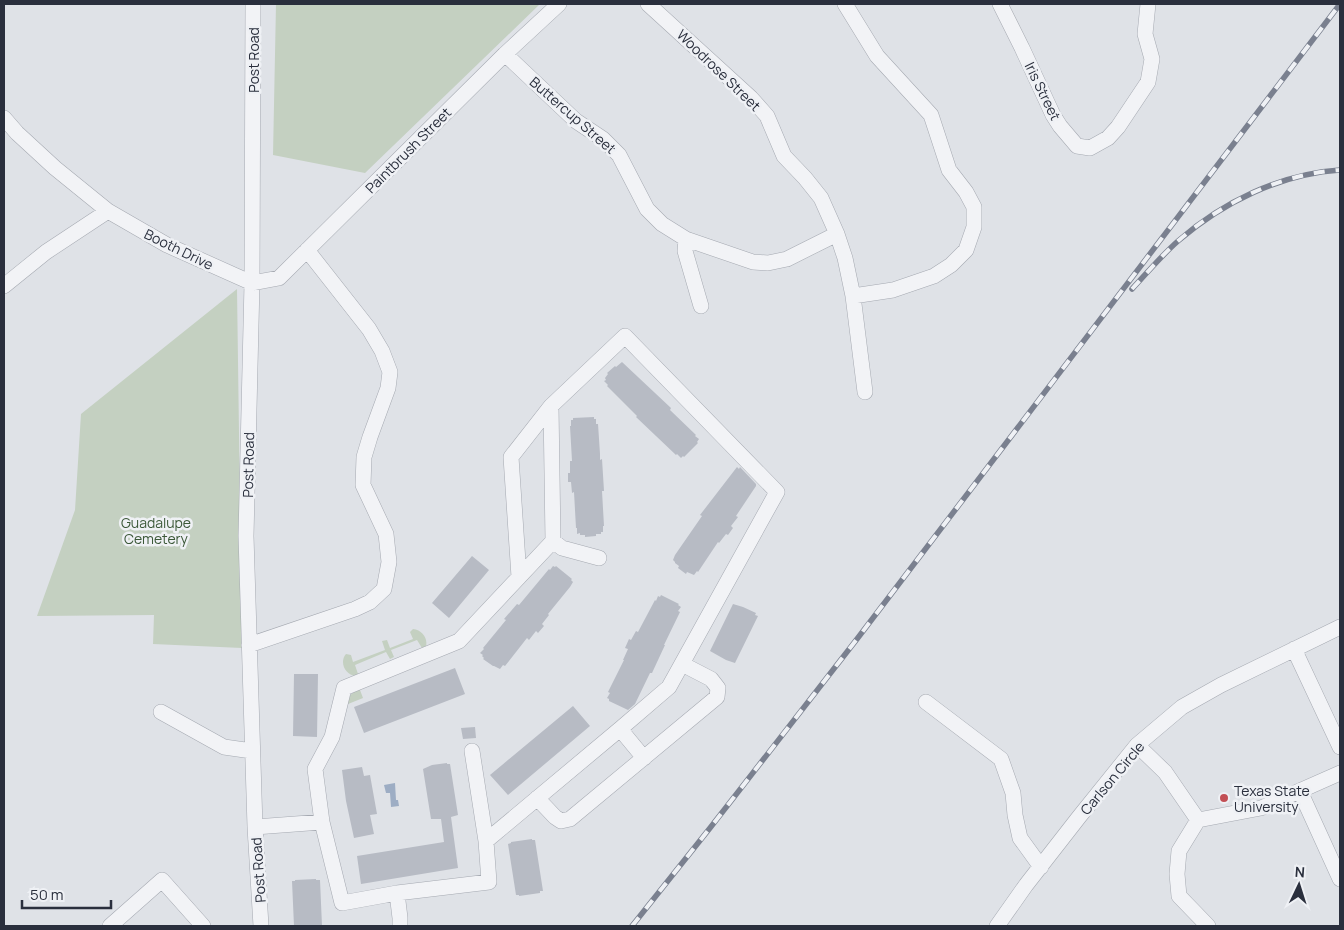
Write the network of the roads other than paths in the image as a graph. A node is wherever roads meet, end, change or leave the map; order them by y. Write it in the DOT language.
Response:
graph roads {
  1 [pos="253,4"];
  2 [pos="559,4"];
  3 [pos="648,4"];
  4 [pos="845,4"];
  5 [pos="1000,4"];
  6 [pos="1148,4"];
  7 [pos="505,54"];
  8 [pos="4,118"];
  9 [pos="108,211"];
  10 [pos="837,234"];
  11 [pos="686,239"];
  12 [pos="307,250"];
  13 [pos="252,283"];
  14 [pos="4,286"];
  15 [pos="854,296"];
  16 [pos="701,306"];
  17 [pos="864,392"];
  18 [pos="551,406"];
  19 [pos="553,541"];
  20 [pos="599,558"];
  21 [pos="519,576"];
  22 [pos="1340,627"];
  23 [pos="249,645"];
  24 [pos="1294,649"];
  25 [pos="682,664"];
  26 [pos="926,702"];
  27 [pos="161,712"];
  28 [pos="620,730"];
  29 [pos="1137,745"];
  30 [pos="1340,747"];
  31 [pos="252,751"];
  32 [pos="472,751"];
  33 [pos="644,758"];
  34 [pos="1340,773"];
  35 [pos="1300,791"];
  36 [pos="537,798"];
  37 [pos="1198,820"];
  38 [pos="322,822"];
  39 [pos="255,827"];
  40 [pos="486,841"];
  41 [pos="1041,867"];
  42 [pos="1340,878"];
  43 [pos="397,894"];
  44 [pos="110,926"];
  45 [pos="203,926"];
  46 [pos="261,926"];
  47 [pos="400,926"];
  48 [pos="997,926"];
  49 [pos="1208,926"];
  1 -- 13 [label="street, Post Road"];
  2 -- 7 [label="street, Paintbrush Street"];
  3 -- 10 [label="street, Woodrose Street"];
  4 -- 15 [label="street"];
  5 -- 6 [label="street, Iris Street"];
  7 -- 11 [label="street, Buttercup Street"];
  7 -- 12 [label="street, Paintbrush Street"];
  8 -- 9 [label="street, Booth Drive"];
  9 -- 13 [label="street, Booth Drive"];
  9 -- 14 [label="street"];
  10 -- 11 [label="street, Buttercup Street"];
  10 -- 15 [label="street, Woodrose Street"];
  11 -- 16 [label="street"];
  12 -- 13 [label="street, Paintbrush Street"];
  12 -- 23 [label="street"];
  13 -- 23 [label="street, Post Road"];
  15 -- 17 [label="street, Woodrose Street"];
  18 -- 19 [label="street"];
  18 -- 21 [label="street"];
  18 -- 25 [label="street"];
  19 -- 20 [label="street"];
  19 -- 21 [label="street"];
  21 -- 38 [label="street"];
  22 -- 24 [label="street, Carlson Circle"];
  23 -- 31 [label="street, Post Road"];
  24 -- 29 [label="street, Carlson Circle"];
  24 -- 30 [label="street"];
  25 -- 28 [label="street"];
  25 -- 33 [label="street"];
  26 -- 41 [label="street"];
  27 -- 31 [label="street"];
  28 -- 33 [label="street"];
  28 -- 36 [label="street"];
  29 -- 37 [label="street"];
  29 -- 41 [label="street, Carlson Circle"];
  31 -- 39 [label="street, Post Road"];
  32 -- 40 [label="street"];
  33 -- 36 [label="street"];
  34 -- 35 [label="street"];
  35 -- 37 [label="street"];
  35 -- 42 [label="street"];
  36 -- 40 [label="street"];
  37 -- 49 [label="street"];
  38 -- 39 [label="street"];
  38 -- 43 [label="street"];
  39 -- 46 [label="street, Post Road"];
  40 -- 43 [label="street"];
  41 -- 48 [label="street, Carlson Circle"];
  43 -- 47 [label="street"];
  44 -- 45 [label="street"];
}
